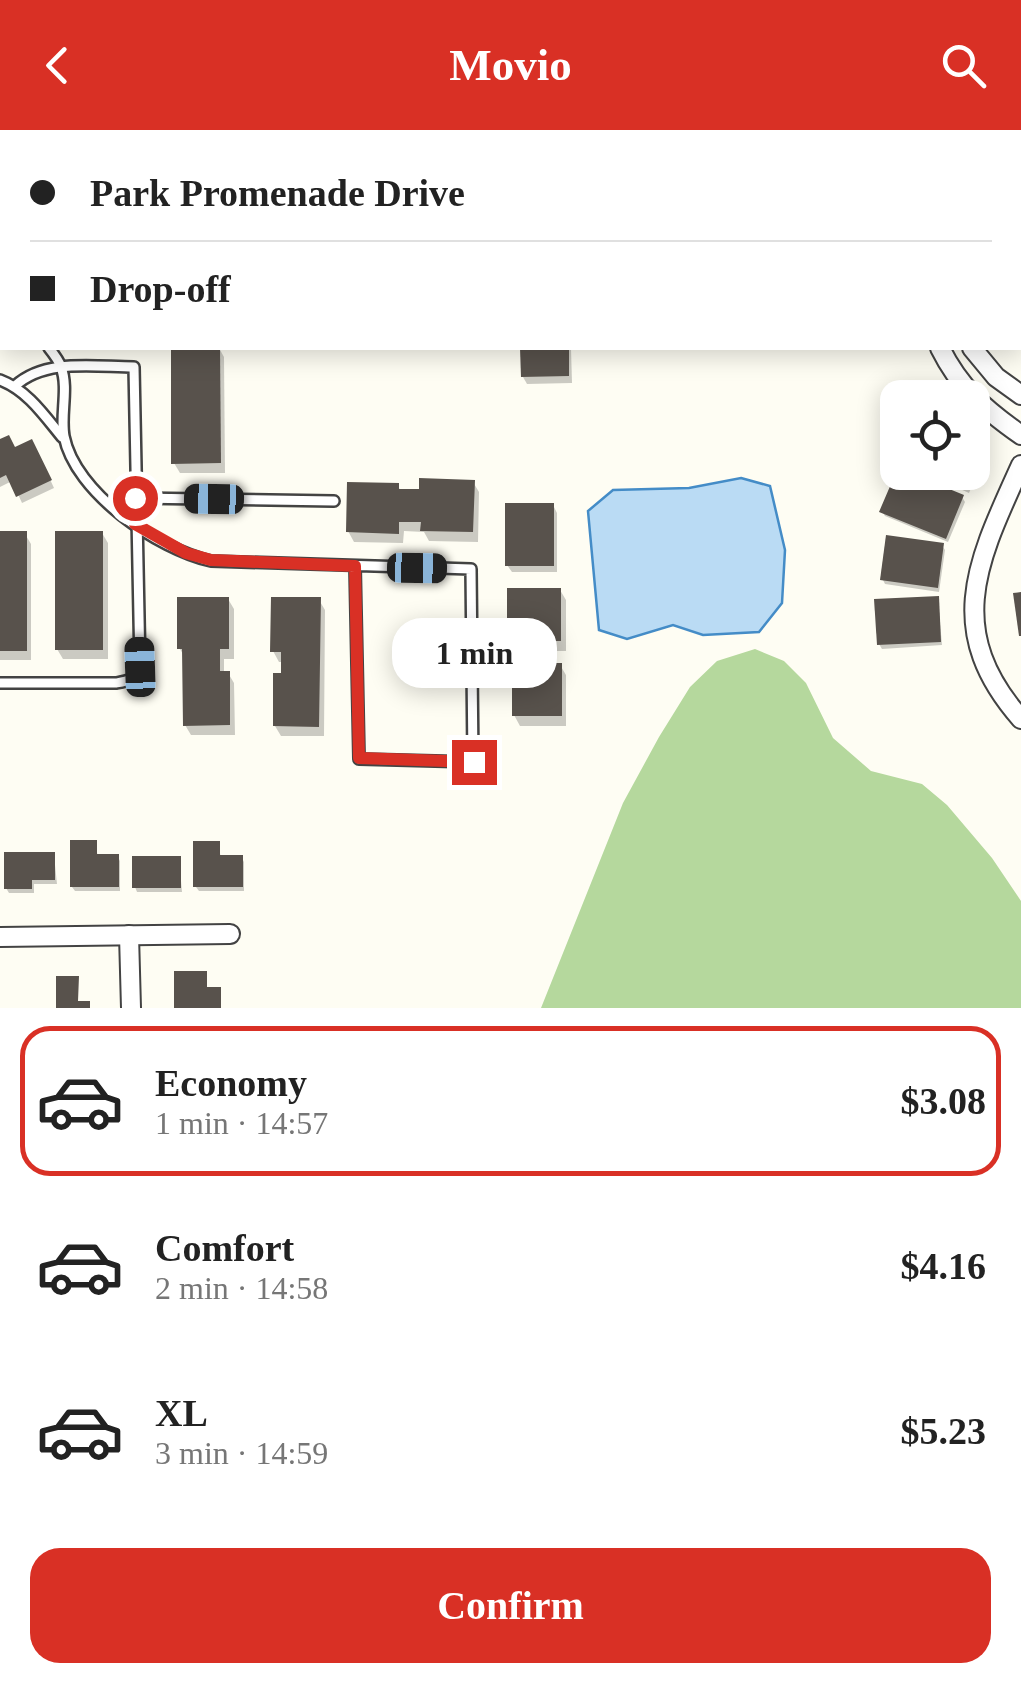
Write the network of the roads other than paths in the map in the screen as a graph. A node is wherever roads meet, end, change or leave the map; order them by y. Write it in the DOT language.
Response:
graph roads {
  1 [pos="50,350"];
  2 [pos="941,350"];
  3 [pos="974,350"];
  4 [pos="62,368"];
  5 [pos="0,380"];
  6 [pos="15,386"];
  7 [pos="1021,395"];
  8 [pos="1021,434"];
  9 [pos="64,438"];
  10 [pos="1021,465"];
  11 [pos="135,498"];
  12 [pos="334,501"];
  13 [pos="135,524"];
  14 [pos="355,566"];
  15 [pos="0,683"];
  16 [pos="1021,719"];
  17 [pos="230,934"];
  18 [pos="129,935"];
  19 [pos="0,937"];
  20 [pos="131,1008"];
  1 -- 4 [label="lane"];
  2 -- 8 [label="street"];
  3 -- 7 [label="street"];
  4 -- 6 [label="lane"];
  4 -- 9 [label="lane"];
  4 -- 11 [label="lane"];
  5 -- 6 [label="lane"];
  6 -- 9 [label="lane"];
  9 -- 13 [label="lane"];
  10 -- 16 [label="street"];
  11 -- 12 [label="lane"];
  11 -- 13 [label="lane"];
  13 -- 14 [label="lane"];
  13 -- 15 [label="lane"];
  14 -- 14 [label="lane"];
  17 -- 18 [label="street"];
  18 -- 19 [label="street"];
  18 -- 20 [label="street"];
}
